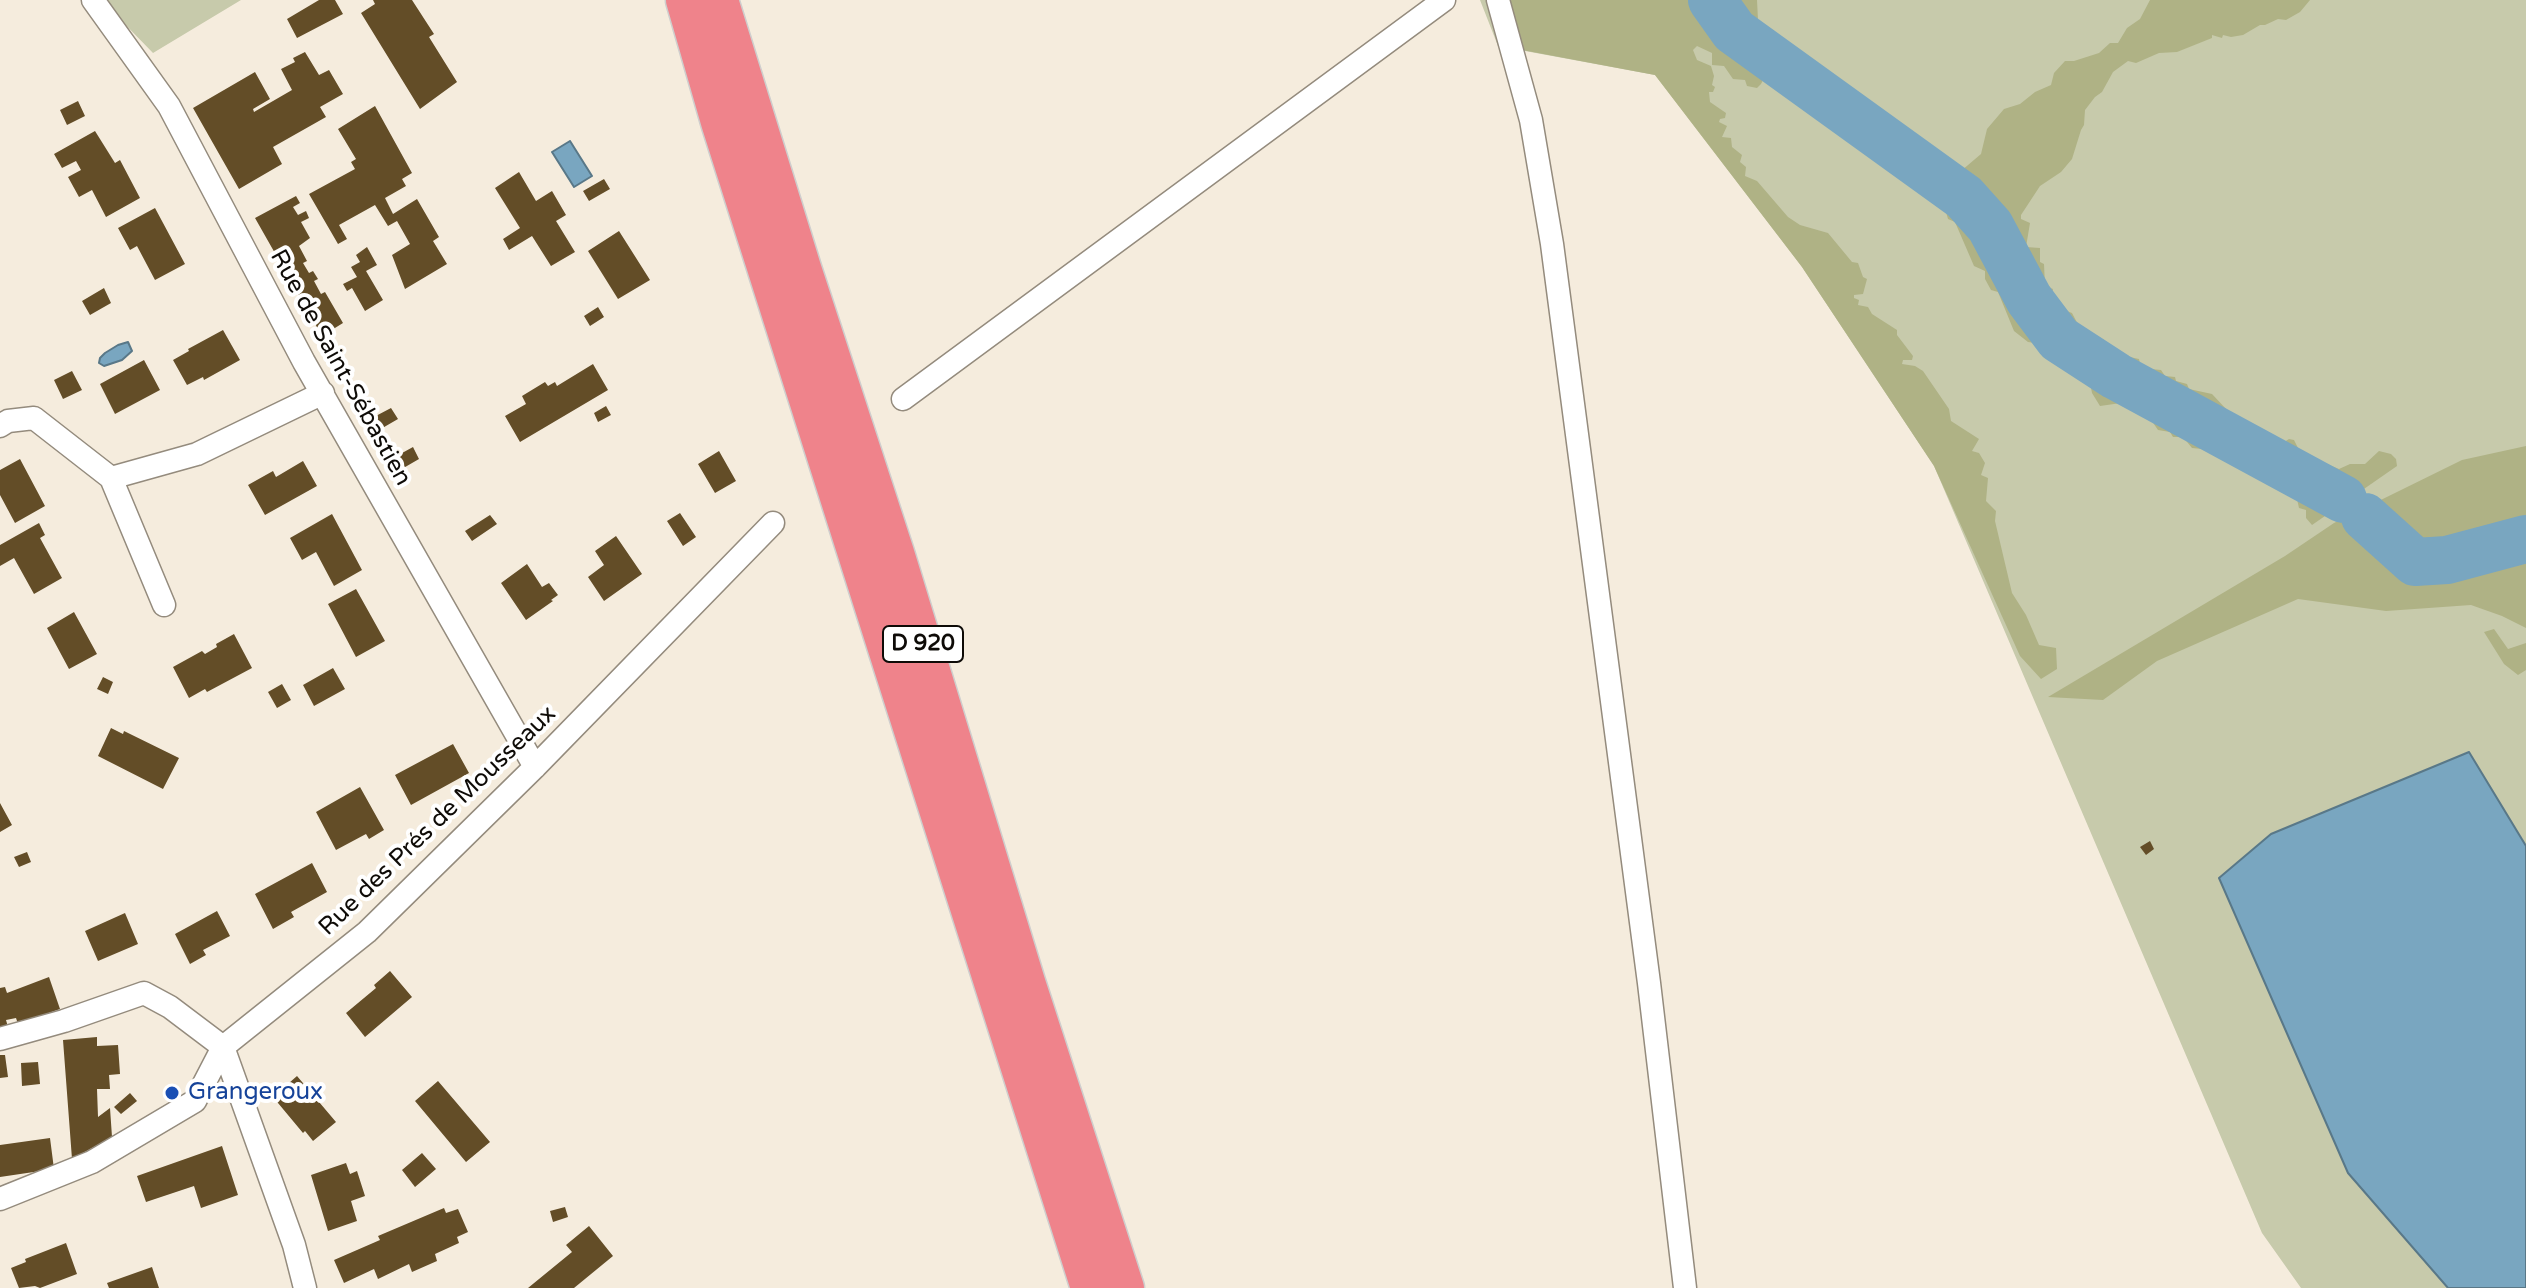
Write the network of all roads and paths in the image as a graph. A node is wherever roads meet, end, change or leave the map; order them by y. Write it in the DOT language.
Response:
graph roads {
  1 [pos="93,0"];
  2 [pos="685,0"];
  3 [pos="719,0"];
  4 [pos="1444,0"];
  5 [pos="1498,0"];
  6 [pos="323,393"];
  7 [pos="903,399"];
  8 [pos="0,426"];
  9 [pos="111,478"];
  10 [pos="773,523"];
  11 [pos="164,605"];
  12 [pos="535,767"];
  13 [pos="0,1039"];
  14 [pos="223,1047"];
  15 [pos="0,1199"];
  16 [pos="305,1288"];
  17 [pos="1090,1288"];
  18 [pos="1125,1288"];
  19 [pos="1685,1288"];
  1 -- 6 [label="street, Rue de Saint-Sébastien"];
  2 -- 17 [label="highway, D 920"];
  3 -- 18 [label="highway, D 920"];
  4 -- 7 [label="street"];
  5 -- 19 [label="street"];
  6 -- 9 [label="street"];
  6 -- 12 [label="street, Rue de Saint-Sébastien"];
  8 -- 9 [label="street"];
  9 -- 11 [label="street"];
  10 -- 12 [label="street, Rue des Prés de Mousseaux"];
  12 -- 14 [label="street, Rue des Prés de Mousseaux"];
  13 -- 14 [label="street"];
  14 -- 15 [label="street, Rue des Prés de Mousseaux"];
  14 -- 16 [label="street"];
}
